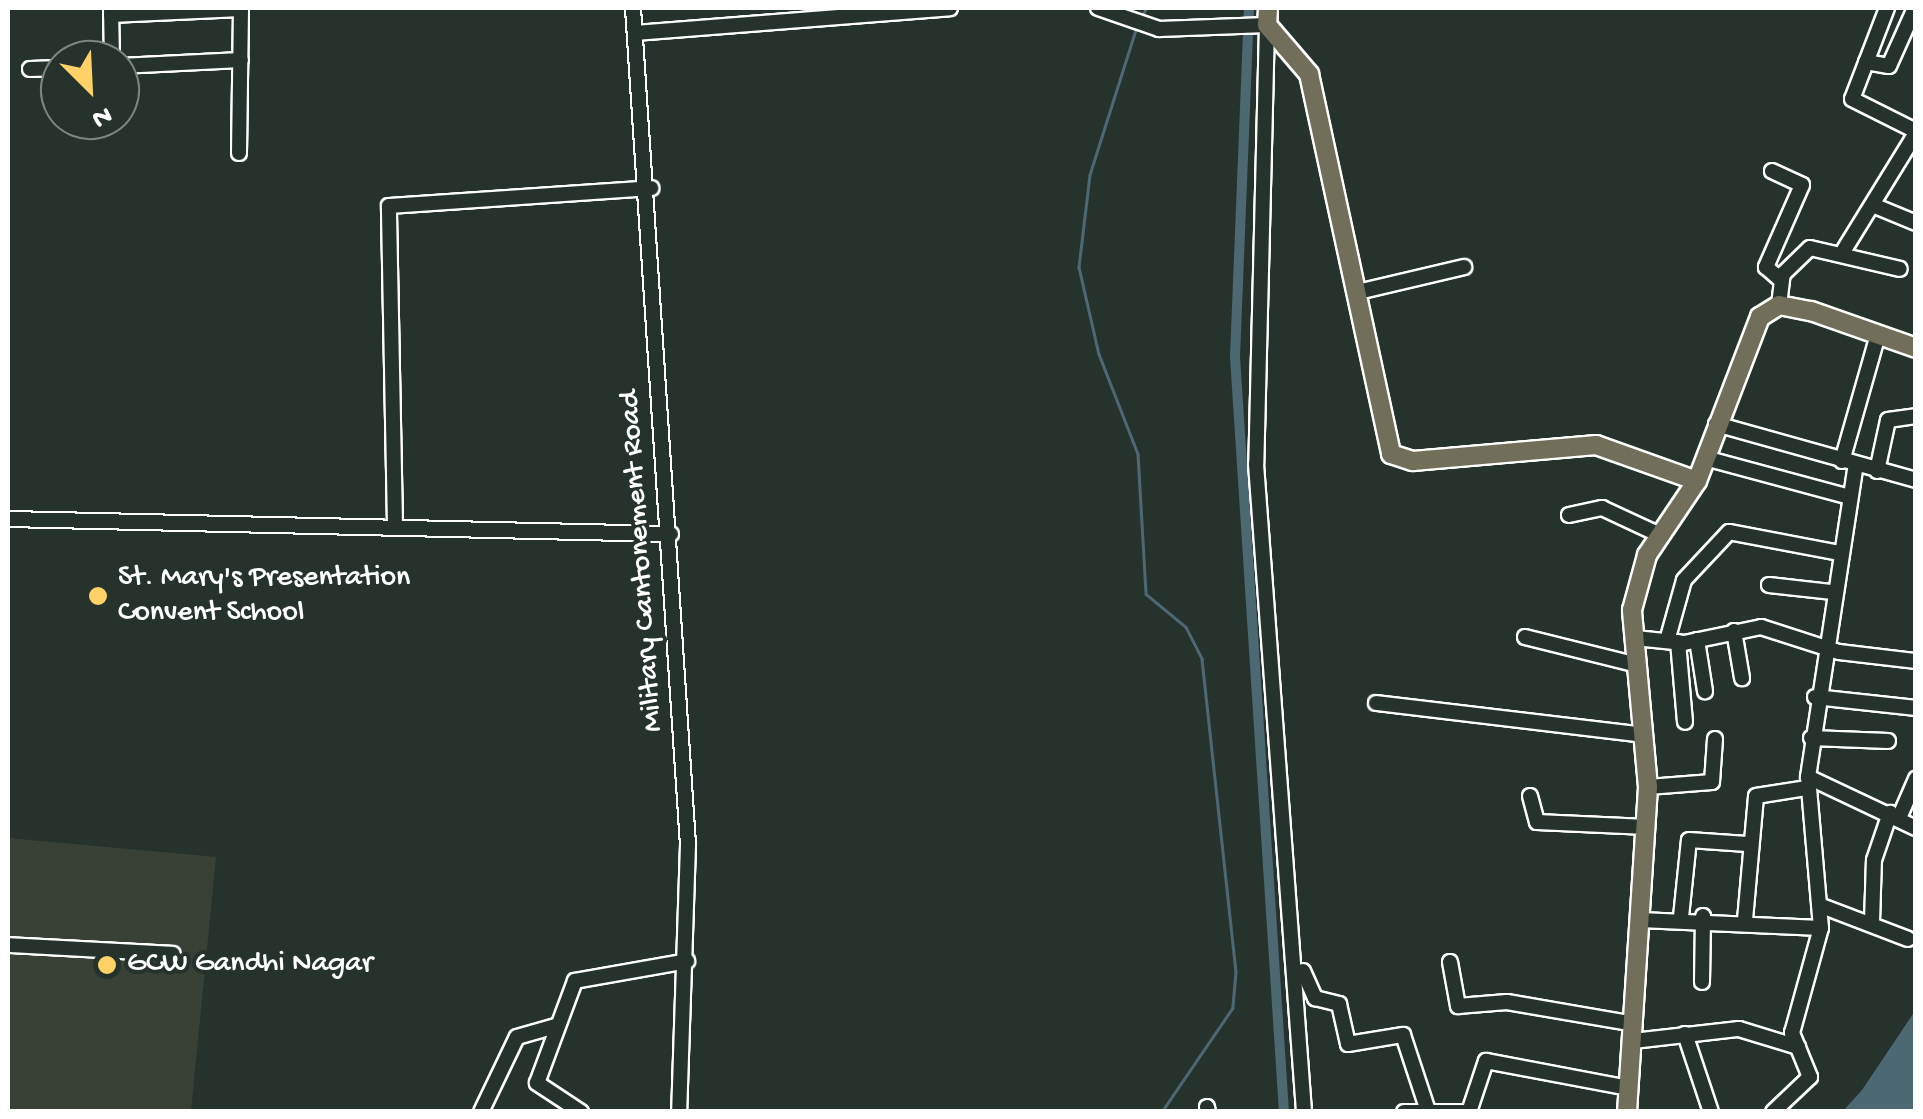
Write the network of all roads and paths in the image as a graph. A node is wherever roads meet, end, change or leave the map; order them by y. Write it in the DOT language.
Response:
graph roads {
  1 [pos="241,8"];
  2 [pos="633,8"];
  3 [pos="950,8"];
  4 [pos="1098,8"];
  5 [pos="1887,8"];
  6 [pos="1915,8"];
  7 [pos="111,11"];
  8 [pos="1264,19"];
  9 [pos="635,32"];
  10 [pos="112,40"];
  11 [pos="242,60"];
  12 [pos="1866,62"];
  13 [pos="140,65"];
  14 [pos="30,69"];
  15 [pos="40,69"];
  16 [pos="1916,132"];
  17 [pos="239,153"];
  18 [pos="1772,171"];
  19 [pos="651,188"];
  20 [pos="1875,206"];
  21 [pos="1916,223"];
  22 [pos="1844,250"];
  23 [pos="1464,266"];
  24 [pos="1900,269"];
  25 [pos="1782,280"];
  26 [pos="1362,291"];
  27 [pos="1780,305"];
  28 [pos="1878,335"];
  29 [pos="1916,348"];
  30 [pos="1916,416"];
  31 [pos="1716,424"];
  32 [pos="1705,458"];
  33 [pos="1849,463"];
  34 [pos="1878,471"];
  35 [pos="1916,480"];
  36 [pos="1697,481"];
  37 [pos="1850,497"];
  38 [pos="1569,514"];
  39 [pos="8,519"];
  40 [pos="395,525"];
  41 [pos="671,534"];
  42 [pos="1662,536"];
  43 [pos="1839,552"];
  44 [pos="1769,584"];
  45 [pos="1832,592"];
  46 [pos="1734,632"];
  47 [pos="1525,637"];
  48 [pos="1634,638"];
  49 [pos="1697,640"];
  50 [pos="1673,642"];
  51 [pos="1822,644"];
  52 [pos="1916,661"];
  53 [pos="1637,665"];
  54 [pos="1742,678"];
  55 [pos="1705,692"];
  56 [pos="1815,698"];
  57 [pos="1376,703"];
  58 [pos="1916,708"];
  59 [pos="1685,722"];
  60 [pos="1644,735"];
  61 [pos="1812,738"];
  62 [pos="1715,739"];
  63 [pos="1888,741"];
  64 [pos="1916,778"];
  65 [pos="1807,782"];
  66 [pos="1648,786"];
  67 [pos="1530,796"];
  68 [pos="1894,816"];
  69 [pos="1647,827"];
  70 [pos="1916,828"];
  71 [pos="1747,844"];
  72 [pos="1818,906"];
  73 [pos="1703,916"];
  74 [pos="1681,917"];
  75 [pos="1640,920"];
  76 [pos="1745,920"];
  77 [pos="1872,922"];
  78 [pos="1821,928"];
  79 [pos="1908,939"];
  80 [pos="8,945"];
  81 [pos="173,954"];
  82 [pos="1298,958"];
  83 [pos="687,961"];
  84 [pos="1450,962"];
  85 [pos="1702,982"];
  86 [pos="556,1026"];
  87 [pos="1633,1032"];
  88 [pos="1685,1034"];
  89 [pos="1798,1047"];
  90 [pos="1629,1088"];
  91 [pos="1427,1108"];
  92 [pos="481,1112"];
  93 [pos="582,1112"];
  94 [pos="679,1112"];
  95 [pos="1304,1112"];
  96 [pos="1404,1112"];
  97 [pos="1466,1112"];
  98 [pos="1627,1112"];
  99 [pos="1710,1112"];
  100 [pos="1772,1112"];
  1 -- 7 [label="street"];
  1 -- 11 [label="street"];
  2 -- 9 [label="street, Military Cantonement Road"];
  3 -- 9 [label="street"];
  4 -- 8 [label="street"];
  5 -- 12 [label="street"];
  6 -- 12 [label="street"];
  7 -- 10 [label="street"];
  8 -- 26 [label="main road"];
  8 -- 82 [label="street"];
  9 -- 19 [label="street, Military Cantonement Road"];
  11 -- 13 [label="street"];
  11 -- 17 [label="street"];
  12 -- 16 [label="street"];
  14 -- 15 [label="street"];
  16 -- 20 [label="street"];
  18 -- 25 [label="street"];
  19 -- 40 [label="street"];
  19 -- 41 [label="street, Military Cantonement Road"];
  20 -- 21 [label="street"];
  20 -- 22 [label="street"];
  22 -- 24 [label="street"];
  22 -- 25 [label="street"];
  23 -- 26 [label="street"];
  25 -- 27 [label="street"];
  26 -- 36 [label="main road"];
  27 -- 28 [label="main road"];
  27 -- 31 [label="main road"];
  28 -- 29 [label="main road"];
  28 -- 33 [label="street"];
  30 -- 34 [label="street"];
  31 -- 32 [label="main road"];
  31 -- 33 [label="street"];
  32 -- 36 [label="main road"];
  32 -- 37 [label="street"];
  33 -- 34 [label="street"];
  33 -- 37 [label="street"];
  34 -- 35 [label="street"];
  36 -- 42 [label="main road"];
  37 -- 43 [label="street"];
  38 -- 42 [label="street"];
  39 -- 40 [label="street"];
  40 -- 41 [label="street"];
  41 -- 83 [label="street, Military Cantonement Road"];
  42 -- 48 [label="main road"];
  43 -- 45 [label="street"];
  43 -- 50 [label="street"];
  44 -- 45 [label="street"];
  45 -- 51 [label="street"];
  46 -- 49 [label="street"];
  46 -- 51 [label="street"];
  46 -- 54 [label="street"];
  47 -- 53 [label="street"];
  48 -- 50 [label="street"];
  48 -- 53 [label="main road"];
  49 -- 50 [label="street"];
  49 -- 55 [label="street"];
  50 -- 59 [label="street"];
  51 -- 52 [label="street"];
  51 -- 56 [label="street"];
  53 -- 60 [label="main road"];
  56 -- 58 [label="street"];
  56 -- 61 [label="street"];
  57 -- 60 [label="street"];
  60 -- 66 [label="main road"];
  61 -- 63 [label="street"];
  61 -- 65 [label="street"];
  62 -- 66 [label="street"];
  64 -- 68 [label="street"];
  65 -- 68 [label="street"];
  65 -- 71 [label="street"];
  65 -- 72 [label="street"];
  66 -- 69 [label="main road"];
  67 -- 69 [label="street"];
  68 -- 70 [label="street"];
  68 -- 77 [label="street"];
  69 -- 75 [label="main road"];
  71 -- 74 [label="street"];
  71 -- 76 [label="street"];
  72 -- 77 [label="street"];
  72 -- 78 [label="street"];
  73 -- 74 [label="street"];
  73 -- 76 [label="street"];
  73 -- 85 [label="street"];
  74 -- 75 [label="street"];
  75 -- 87 [label="main road"];
  76 -- 78 [label="street"];
  77 -- 79 [label="street"];
  78 -- 89 [label="street"];
  80 -- 81 [label="street"];
  82 -- 91 [label="street"];
  82 -- 95 [label="street"];
  83 -- 86 [label="street"];
  83 -- 94 [label="street, Military Cantonement Road"];
  84 -- 87 [label="street"];
  86 -- 92 [label="street"];
  86 -- 93 [label="street"];
  87 -- 88 [label="street"];
  87 -- 90 [label="main road"];
  88 -- 89 [label="street"];
  88 -- 99 [label="street"];
  89 -- 100 [label="street"];
  90 -- 97 [label="street"];
  90 -- 98 [label="main road"];
  91 -- 96 [label="street"];
  91 -- 97 [label="street"];
}
